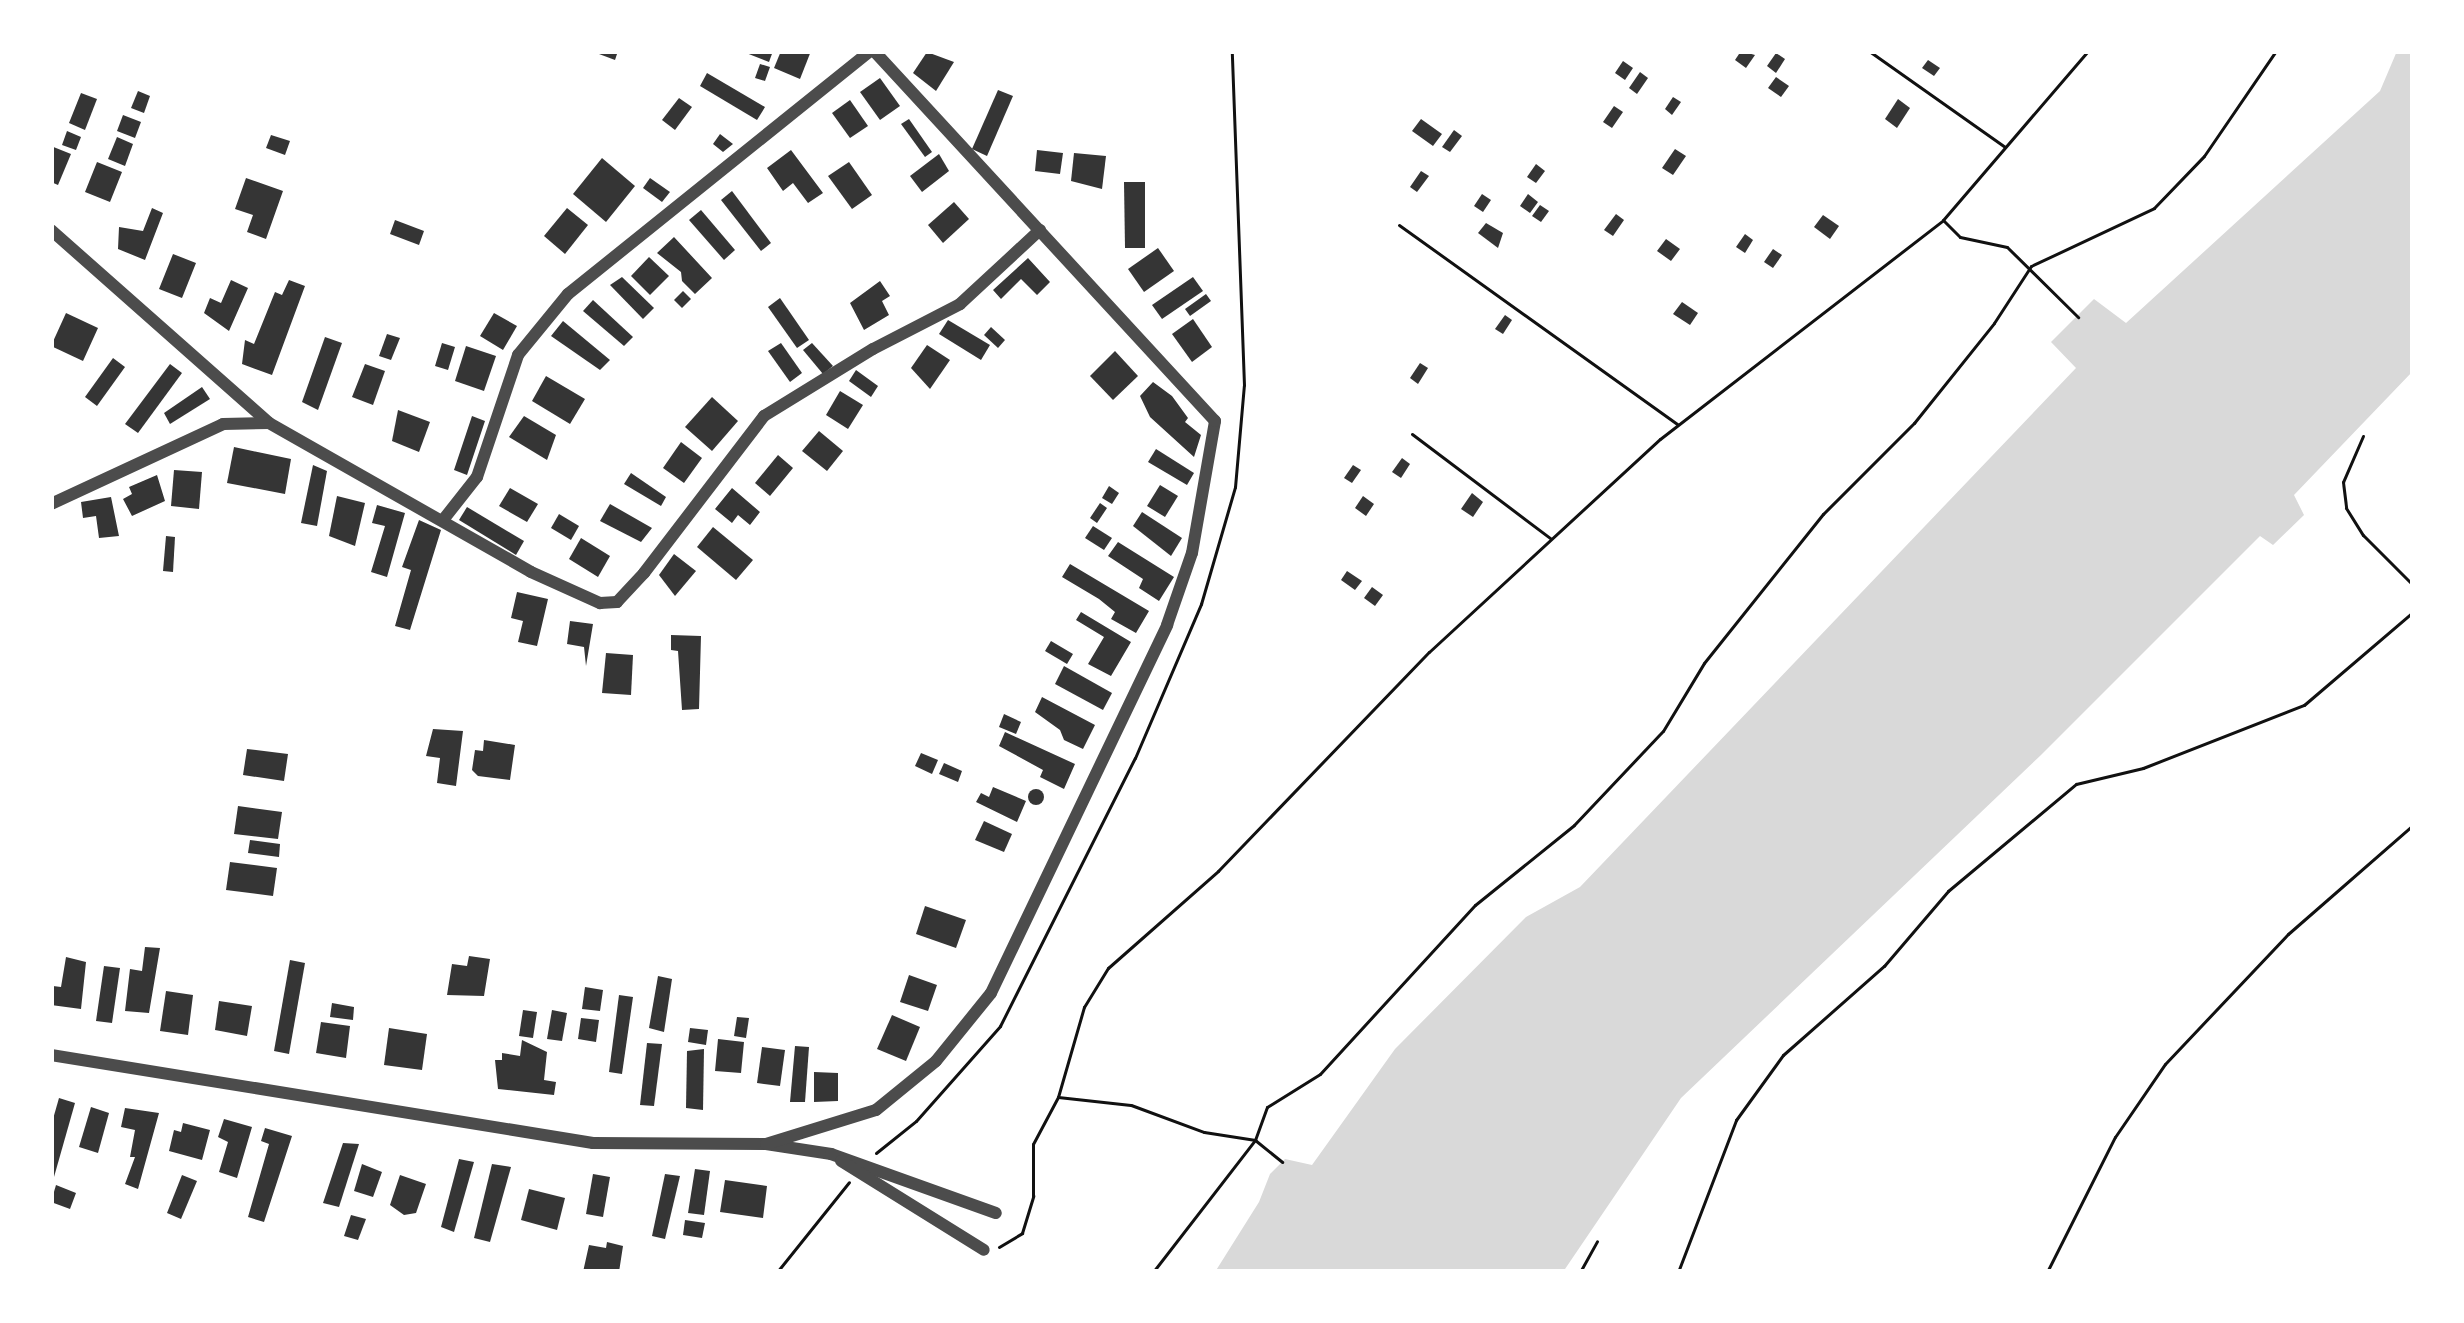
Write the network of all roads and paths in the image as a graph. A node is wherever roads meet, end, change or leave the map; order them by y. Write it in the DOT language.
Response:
graph roads {
  1 [pos="872,51"];
  2 [pos="1232,51"];
  3 [pos="1869,51"];
  4 [pos="2088,51"];
  5 [pos="2276,51"];
  6 [pos="2006,148"];
  7 [pos="1943,220"];
  8 [pos="1399,225"];
  9 [pos="51,230"];
  10 [pos="1040,230"];
  11 [pos="2031,266"];
  12 [pos="2078,317"];
  13 [pos="268,423"];
  14 [pos="1678,424"];
  15 [pos="1412,434"];
  16 [pos="2363,436"];
  17 [pos="51,504"];
  18 [pos="443,520"];
  19 [pos="1551,539"];
  20 [pos="2413,585"];
  21 [pos="2413,612"];
  22 [pos="2413,825"];
  23 [pos="51,1055"];
  24 [pos="1058,1097"];
  25 [pos="1255,1140"];
  26 [pos="766,1144"];
  27 [pos="1282,1162"];
  28 [pos="861,1167"];
  29 [pos="996,1213"];
  30 [pos="1597,1241"];
  31 [pos="984,1250"];
  32 [pos="777,1272"];
  33 [pos="1153,1272"];
  34 [pos="1580,1272"];
  35 [pos="1678,1272"];
  36 [pos="2048,1272"];
  1 -- 10 [label="street"];
  1 -- 18 [label="street"];
  2 -- 28 [label="path"];
  3 -- 6 [label="path"];
  4 -- 6 [label="path"];
  5 -- 11 [label="path"];
  6 -- 7 [label="path"];
  7 -- 11 [label="path"];
  7 -- 14 [label="path"];
  8 -- 14 [label="path"];
  9 -- 13 [label="street"];
  10 -- 18 [label="street"];
  10 -- 26 [label="street"];
  11 -- 12 [label="path"];
  11 -- 25 [label="path"];
  13 -- 17 [label="street"];
  13 -- 18 [label="street"];
  14 -- 19 [label="path"];
  15 -- 19 [label="path"];
  16 -- 20 [label="path"];
  19 -- 24 [label="path"];
  21 -- 35 [label="path"];
  22 -- 36 [label="path"];
  23 -- 26 [label="street"];
  24 -- 25 [label="path"];
  24 -- 31 [label="path"];
  25 -- 27 [label="path"];
  25 -- 33 [label="path"];
  26 -- 28 [label="street"];
  28 -- 29 [label="street"];
  28 -- 31 [label="street"];
  28 -- 32 [label="path"];
  30 -- 34 [label="path"];
}
